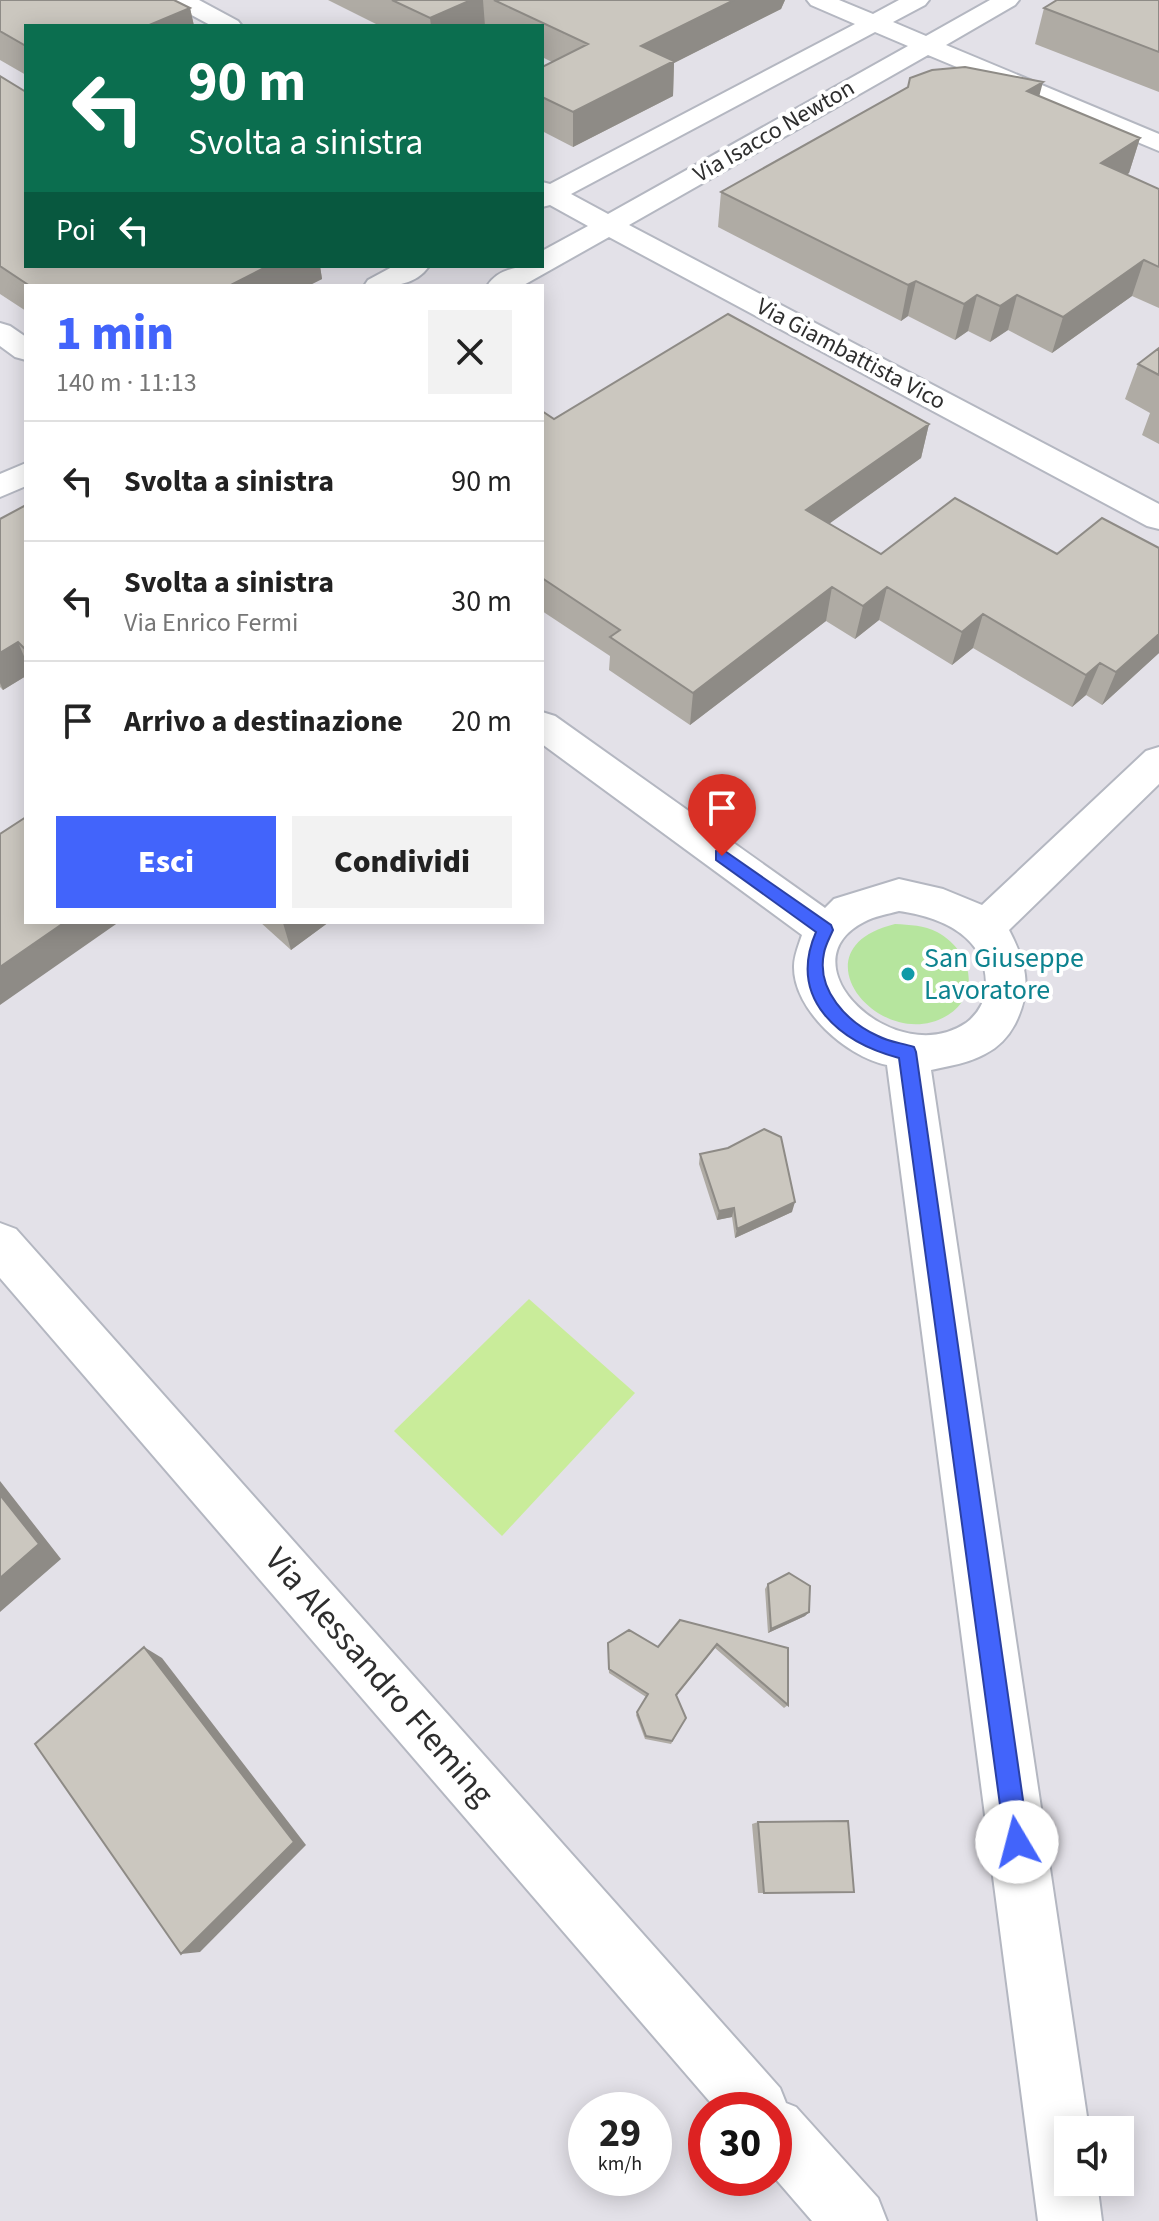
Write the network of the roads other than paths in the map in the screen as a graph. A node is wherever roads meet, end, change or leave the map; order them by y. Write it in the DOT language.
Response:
graph roads {
  1 [pos="181,0"];
  2 [pos="819,0"];
  3 [pos="917,0"];
  4 [pos="1007,0"];
  5 [pos="873,23"];
  6 [pos="226,24"];
  7 [pos="925,45"];
  8 [pos="1159,143"];
  9 [pos="545,194"];
  10 [pos="609,226"];
  11 [pos="544,262"];
  12 [pos="411,268"];
  13 [pos="533,268"];
  14 [pos="382,284"];
  15 [pos="505,284"];
  16 [pos="0,332"];
  17 [pos="24,350"];
  18 [pos="24,474"];
  19 [pos="0,487"];
  20 [pos="1159,518"];
  21 [pos="544,726"];
  22 [pos="1159,761"];
  23 [pos="984,928"];
  24 [pos="825,930"];
  25 [pos="907,1052"];
  26 [pos="0,1244"];
  27 [pos="742,2092"];
  28 [pos="792,2149"];
  29 [pos="855,2221"];
  30 [pos="1070,2221"];
  1 -- 6 [label="street"];
  2 -- 5 [label="street"];
  3 -- 5 [label="street, Via Isacco Newton"];
  4 -- 7 [label="street, Via Isacco Newton"];
  5 -- 7 [label="street"];
  5 -- 9 [label="street, Via Isacco Newton"];
  7 -- 8 [label="street"];
  7 -- 10 [label="street, Via Isacco Newton"];
  9 -- 10 [label="street, Via Giambattista Vico"];
  10 -- 11 [label="street, Via Isacco Newton"];
  10 -- 20 [label="street, Via Giambattista Vico"];
  12 -- 14 [label="street"];
  13 -- 15 [label="street"];
  16 -- 17 [label="street"];
  18 -- 19 [label="street"];
  21 -- 24 [label="street"];
  22 -- 23 [label="street"];
  23 -- 24 [label="street"];
  23 -- 25 [label="street"];
  24 -- 25 [label="street"];
  25 -- 30 [label="street"];
  26 -- 27 [label="street, Via Alessandro Fleming"];
  28 -- 29 [label="street"];
}
